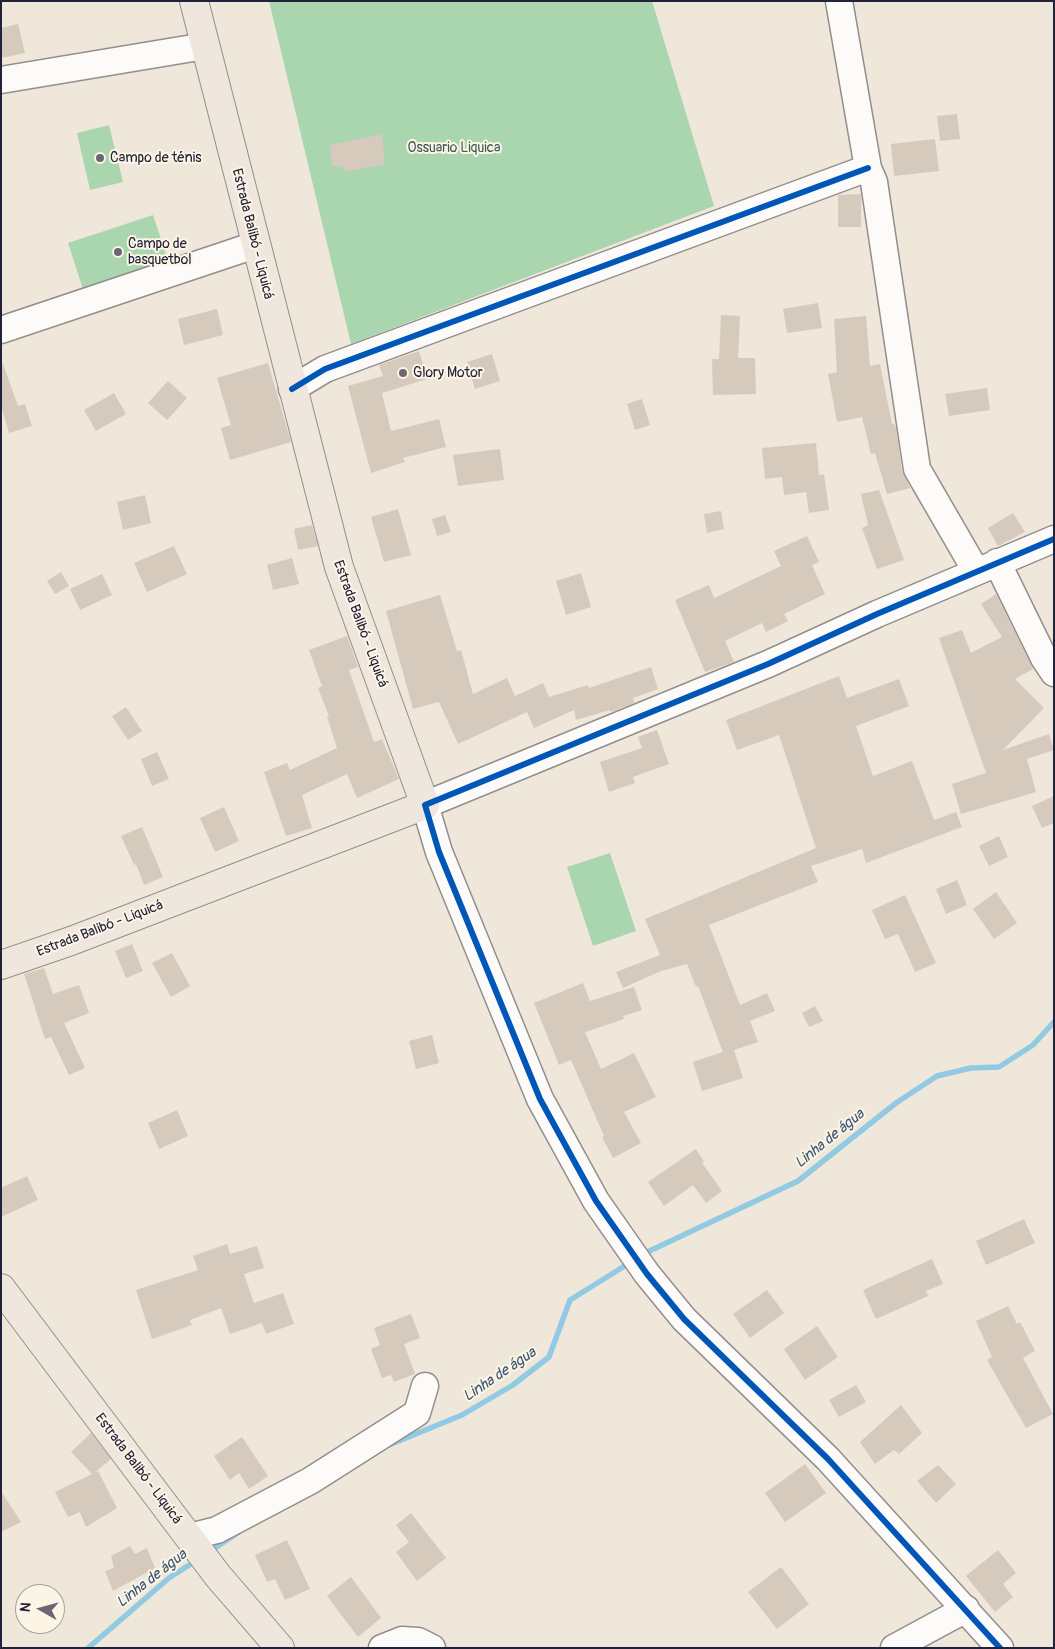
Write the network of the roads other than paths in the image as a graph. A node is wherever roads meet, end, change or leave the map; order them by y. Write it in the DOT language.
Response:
graph roads {
  1 [pos="194,1"];
  2 [pos="839,1"];
  3 [pos="205,46"];
  4 [pos="1,80"];
  5 [pos="868,168"];
  6 [pos="255,245"];
  7 [pos="1,330"];
  8 [pos="292,389"];
  9 [pos="1054,539"];
  10 [pos="986,567"];
  11 [pos="1054,673"];
  12 [pos="425,805"];
  13 [pos="1,965"];
  14 [pos="1,1288"];
  15 [pos="425,1386"];
  16 [pos="191,1539"];
  17 [pos="966,1609"];
  18 [pos="280,1648"];
  19 [pos="382,1648"];
  20 [pos="432,1648"];
  21 [pos="894,1648"];
  22 [pos="1000,1648"];
  1 -- 3 [label="main road, Estrada Balibó - Liquicá"];
  2 -- 5 [label="street"];
  3 -- 4 [label="street"];
  3 -- 6 [label="main road, Estrada Balibó - Liquicá"];
  5 -- 8 [label="street"];
  5 -- 10 [label="street"];
  6 -- 7 [label="street"];
  6 -- 8 [label="main road, Estrada Balibó - Liquicá"];
  8 -- 12 [label="main road, Estrada Balibó - Liquicá"];
  9 -- 10 [label="street"];
  10 -- 11 [label="street"];
  10 -- 12 [label="street"];
  12 -- 13 [label="main road, Estrada Balibó - Liquicá"];
  12 -- 17 [label="street"];
  14 -- 16 [label="main road, Estrada Balibó - Liquicá"];
  15 -- 16 [label="street"];
  16 -- 18 [label="main road, Estrada Balibó - Liquicá"];
  17 -- 21 [label="street"];
  17 -- 22 [label="street"];
  19 -- 20 [label="street"];
}
